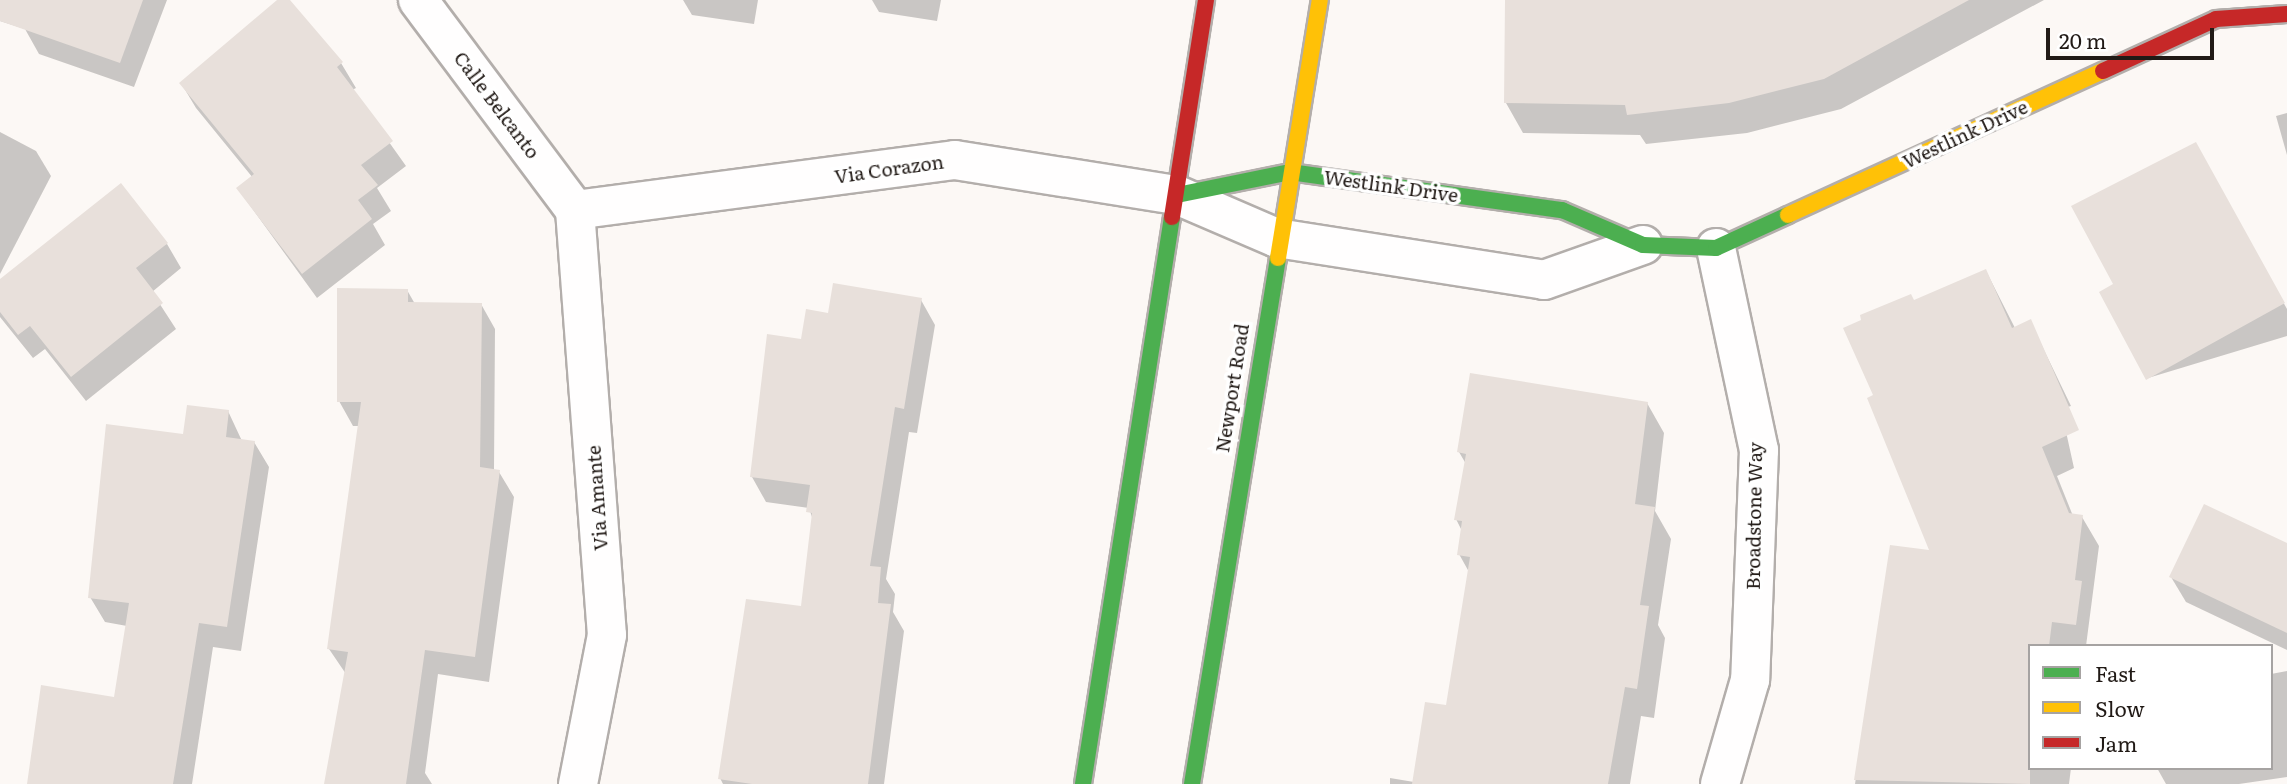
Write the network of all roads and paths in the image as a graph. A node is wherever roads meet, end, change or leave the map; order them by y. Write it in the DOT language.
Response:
graph roads {
  1 [pos="418,0"];
  2 [pos="1206,0"];
  3 [pos="1320,0"];
  4 [pos="2287,14"];
  5 [pos="1290,172"];
  6 [pos="1177,195"];
  7 [pos="575,210"];
  8 [pos="1277,238"];
  9 [pos="1643,245"];
  10 [pos="1716,248"];
  11 [pos="578,784"];
  12 [pos="1083,784"];
  13 [pos="1192,784"];
  14 [pos="1720,784"];
  1 -- 7 [label="street, Calle Belcanto"];
  2 -- 6 [label="main road"];
  3 -- 5 [label="main road, Newport Road"];
  4 -- 10 [label="main road, Westlink Drive"];
  5 -- 6 [label="main road, Westlink Drive"];
  5 -- 8 [label="main road, Newport Road"];
  5 -- 9 [label="main road, Westlink Drive"];
  6 -- 7 [label="street, Via Corazon"];
  6 -- 8 [label="street, Via Corazon"];
  6 -- 12 [label="main road"];
  7 -- 11 [label="street, Via Amante"];
  8 -- 9 [label="street, Westlink Drive"];
  8 -- 13 [label="main road, Newport Road"];
  9 -- 10 [label="main road, Westlink Drive"];
  10 -- 14 [label="street, Broadstone Way"];
}
